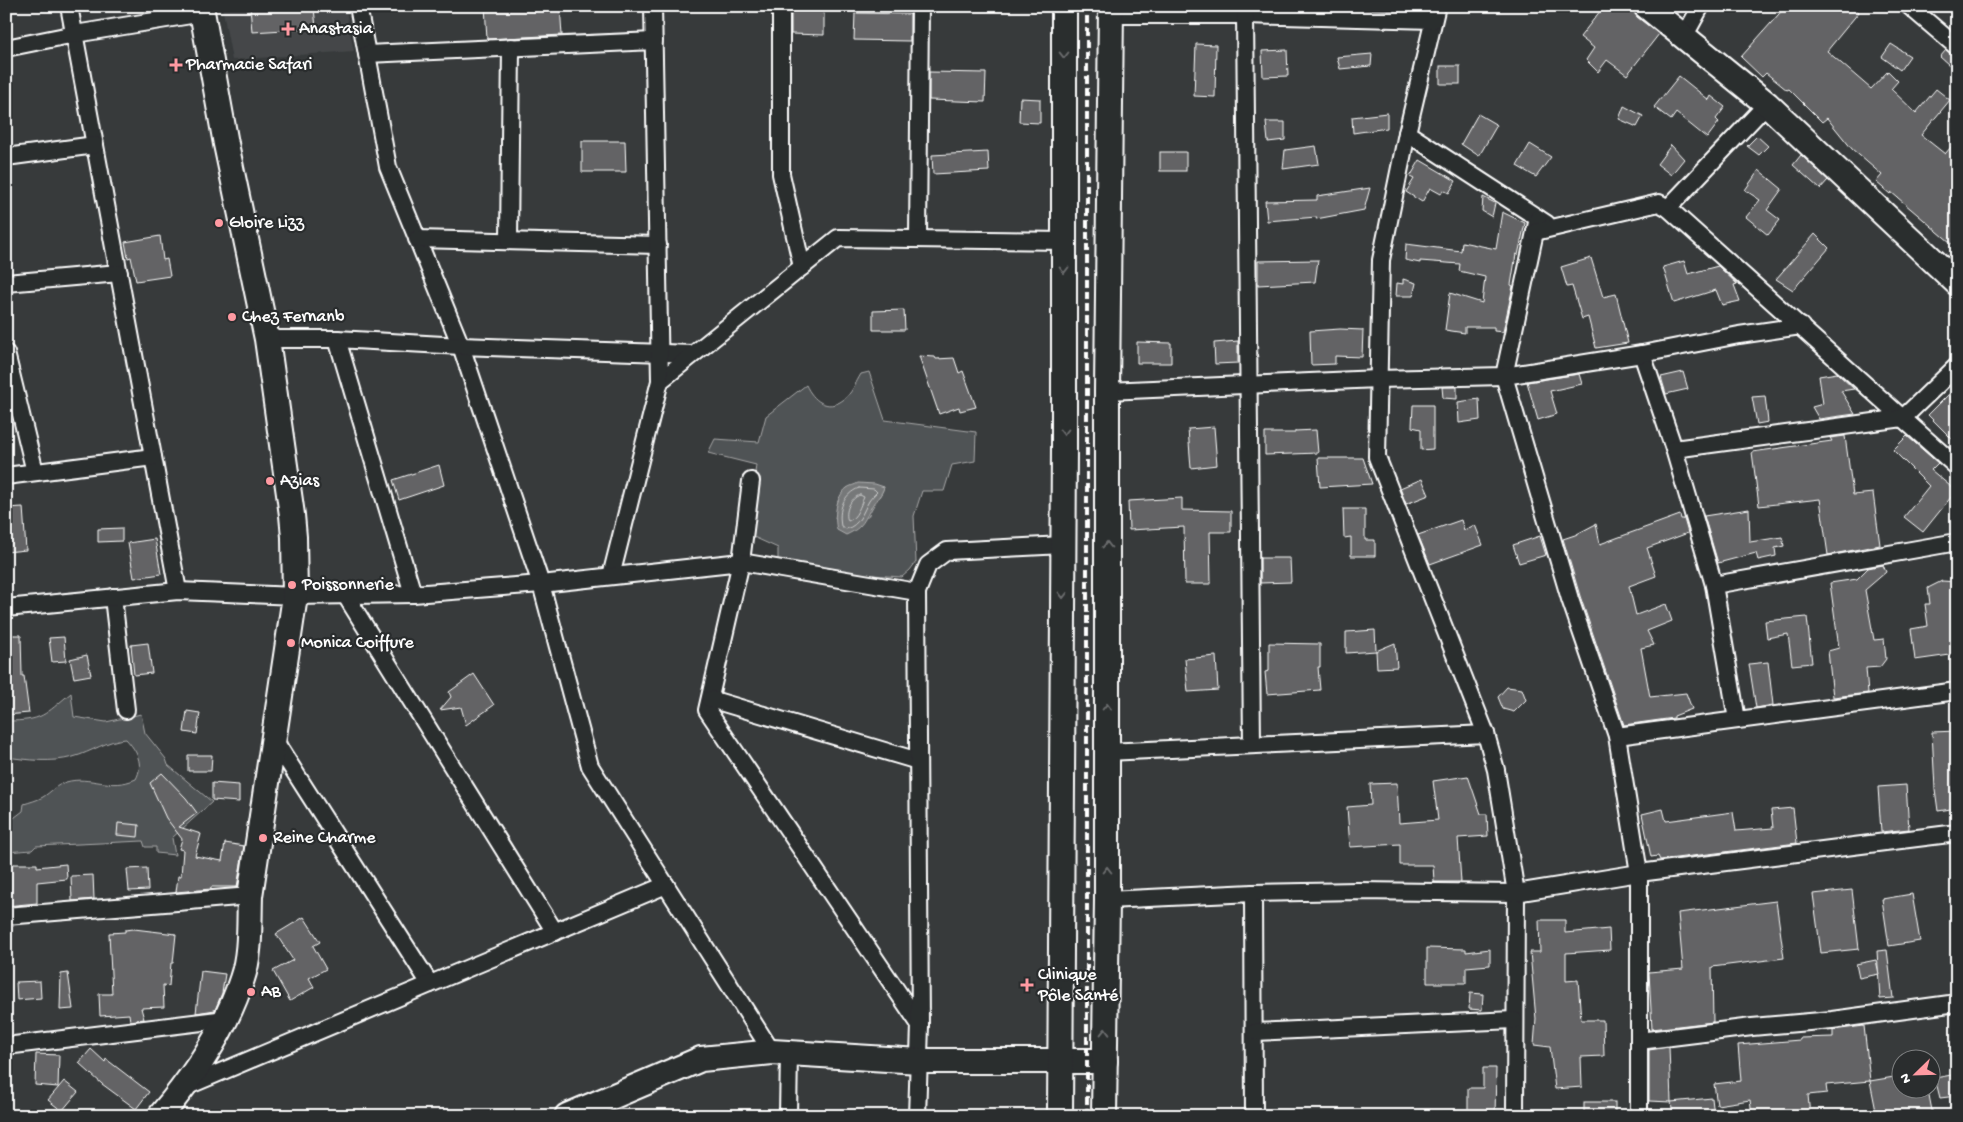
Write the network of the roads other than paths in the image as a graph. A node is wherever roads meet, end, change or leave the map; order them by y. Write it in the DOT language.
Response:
graph roads {
  1 [pos="70,6"];
  2 [pos="358,6"];
  3 [pos="653,6"];
  4 [pos="781,6"];
  5 [pos="920,6"];
  6 [pos="1064,6"];
  7 [pos="1646,6"];
  8 [pos="1701,6"];
  9 [pos="1909,6"];
  10 [pos="202,10"];
  11 [pos="1111,10"];
  12 [pos="1435,13"];
  13 [pos="1245,15"];
  14 [pos="75,34"];
  15 [pos="1684,37"];
  16 [pos="654,41"];
  17 [pos="511,47"];
  18 [pos="1957,47"];
  19 [pos="6,48"];
  20 [pos="368,54"];
  21 [pos="1767,104"];
  22 [pos="1407,133"];
  23 [pos="95,145"];
  24 [pos="6,157"];
  25 [pos="1668,208"];
  26 [pos="1541,226"];
  27 [pos="417,239"];
  28 [pos="918,239"];
  29 [pos="510,241"];
  30 [pos="1064,241"];
  31 [pos="658,245"];
  32 [pos="802,267"];
  33 [pos="119,273"];
  34 [pos="6,283"];
  35 [pos="1957,283"];
  36 [pos="1801,326"];
  37 [pos="267,339"];
  38 [pos="337,339"];
  39 [pos="461,346"];
  40 [pos="6,353"];
  41 [pos="659,353"];
  42 [pos="693,354"];
  43 [pos="1642,354"];
  44 [pos="1957,366"];
  45 [pos="1504,376"];
  46 [pos="1378,378"];
  47 [pos="660,381"];
  48 [pos="1248,385"];
  49 [pos="1107,391"];
  50 [pos="1903,418"];
  51 [pos="1674,449"];
  52 [pos="153,457"];
  53 [pos="1957,467"];
  54 [pos="35,472"];
  55 [pos="6,476"];
  56 [pos="751,481"];
  57 [pos="1957,542"];
  58 [pos="1063,545"];
  59 [pos="741,562"];
  60 [pos="611,576"];
  61 [pos="542,584"];
  62 [pos="1714,586"];
  63 [pos="178,591"];
  64 [pos="917,592"];
  65 [pos="413,594"];
  66 [pos="295,596"];
  67 [pos="346,596"];
  68 [pos="113,597"];
  69 [pos="6,608"];
  70 [pos="1957,691"];
  71 [pos="710,699"];
  72 [pos="126,710"];
  73 [pos="1737,720"];
  74 [pos="1486,734"];
  75 [pos="1617,736"];
  76 [pos="273,738"];
  77 [pos="1252,745"];
  78 [pos="1107,752"];
  79 [pos="918,761"];
  80 [pos="1957,833"];
  81 [pos="1639,874"];
  82 [pos="666,885"];
  83 [pos="1253,893"];
  84 [pos="1516,893"];
  85 [pos="250,896"];
  86 [pos="1107,900"];
  87 [pos="6,916"];
  88 [pos="555,932"];
  89 [pos="430,984"];
  90 [pos="1957,1003"];
  91 [pos="226,1019"];
  92 [pos="1514,1020"];
  93 [pos="920,1025"];
  94 [pos="1254,1032"];
  95 [pos="1639,1041"];
  96 [pos="6,1046"];
  97 [pos="781,1052"];
  98 [pos="920,1060"];
  99 [pos="1060,1061"];
  100 [pos="1105,1061"];
  101 [pos="185,1087"];
  102 [pos="160,1116"];
  103 [pos="567,1116"];
  104 [pos="788,1116"];
  105 [pos="917,1116"];
  106 [pos="1060,1116"];
  107 [pos="1104,1116"];
  108 [pos="1254,1116"];
  109 [pos="1514,1116"];
  110 [pos="1639,1116"];
  1 -- 14 [label="street"];
  2 -- 20 [label="street"];
  3 -- 16 [label="street"];
  4 -- 32 [label="street"];
  5 -- 28 [label="street"];
  6 -- 30 [label="main road, one-way"];
  7 -- 15 [label="main road"];
  8 -- 15 [label="street"];
  9 -- 18 [label="street"];
  10 -- 14 [label="street"];
  10 -- 37 [label="main road"];
  11 -- 13 [label="street"];
  11 -- 49 [label="main road"];
  12 -- 13 [label="street"];
  12 -- 22 [label="street"];
  13 -- 48 [label="street"];
  14 -- 19 [label="street"];
  14 -- 23 [label="street"];
  15 -- 21 [label="main road"];
  16 -- 17 [label="street"];
  16 -- 31 [label="street"];
  17 -- 20 [label="street"];
  17 -- 29 [label="street"];
  20 -- 27 [label="street"];
  21 -- 25 [label="street"];
  21 -- 35 [label="main road"];
  22 -- 26 [label="street"];
  22 -- 46 [label="street"];
  23 -- 24 [label="street"];
  23 -- 33 [label="street"];
  25 -- 26 [label="street"];
  25 -- 36 [label="street"];
  26 -- 45 [label="street"];
  27 -- 29 [label="street"];
  27 -- 39 [label="street"];
  28 -- 30 [label="street"];
  28 -- 32 [label="street"];
  29 -- 31 [label="street"];
  30 -- 58 [label="main road, one-way"];
  31 -- 41 [label="street"];
  32 -- 42 [label="street"];
  33 -- 34 [label="street"];
  33 -- 52 [label="street"];
  36 -- 43 [label="street"];
  36 -- 50 [label="street"];
  37 -- 38 [label="street"];
  37 -- 66 [label="main road"];
  38 -- 39 [label="street"];
  38 -- 65 [label="street"];
  39 -- 41 [label="street"];
  39 -- 61 [label="street"];
  40 -- 54 [label="street"];
  41 -- 42 [label="street"];
  41 -- 47 [label="street"];
  42 -- 47 [label="street"];
  43 -- 45 [label="street"];
  43 -- 51 [label="street"];
  44 -- 50 [label="street"];
  45 -- 46 [label="street"];
  45 -- 75 [label="street"];
  46 -- 48 [label="street"];
  46 -- 74 [label="street"];
  47 -- 60 [label="street"];
  48 -- 49 [label="street"];
  48 -- 77 [label="street"];
  78 -- 49 [label="main road, one-way"];
  50 -- 51 [label="street"];
  50 -- 53 [label="street"];
  51 -- 62 [label="street"];
  52 -- 54 [label="street"];
  52 -- 63 [label="street"];
  54 -- 55 [label="street"];
  56 -- 59 [label="street"];
  57 -- 62 [label="street"];
  58 -- 64 [label="street"];
  58 -- 99 [label="main road, one-way"];
  59 -- 60 [label="street"];
  59 -- 64 [label="street"];
  59 -- 71 [label="street"];
  60 -- 61 [label="street"];
  61 -- 65 [label="street"];
  61 -- 82 [label="street"];
  62 -- 73 [label="street"];
  63 -- 66 [label="street"];
  63 -- 68 [label="street"];
  64 -- 79 [label="street"];
  65 -- 67 [label="street"];
  66 -- 67 [label="street"];
  66 -- 76 [label="main road"];
  67 -- 88 [label="street"];
  68 -- 69 [label="street"];
  68 -- 72 [label="street"];
  70 -- 73 [label="street"];
  71 -- 79 [label="street"];
  71 -- 93 [label="street"];
  73 -- 75 [label="street"];
  74 -- 77 [label="street"];
  74 -- 84 [label="street"];
  75 -- 81 [label="street"];
  76 -- 85 [label="main road"];
  76 -- 89 [label="street"];
  77 -- 78 [label="street"];
  86 -- 78 [label="main road, one-way"];
  79 -- 93 [label="street"];
  80 -- 81 [label="street"];
  81 -- 84 [label="street"];
  81 -- 95 [label="street"];
  82 -- 88 [label="street"];
  82 -- 97 [label="street"];
  83 -- 84 [label="street"];
  83 -- 86 [label="street"];
  83 -- 94 [label="street"];
  84 -- 92 [label="street"];
  85 -- 87 [label="street"];
  85 -- 91 [label="main road"];
  100 -- 86 [label="main road, one-way"];
  88 -- 89 [label="street"];
  89 -- 101 [label="street"];
  90 -- 95 [label="street"];
  91 -- 96 [label="street"];
  91 -- 101 [label="main road"];
  92 -- 94 [label="street"];
  92 -- 109 [label="street"];
  93 -- 98 [label="street"];
  94 -- 108 [label="street"];
  95 -- 110 [label="street"];
  97 -- 98 [label="main road"];
  97 -- 103 [label="main road"];
  97 -- 104 [label="street"];
  98 -- 99 [label="main road"];
  98 -- 105 [label="street"];
  99 -- 100 [label="main road"];
  99 -- 106 [label="main road"];
  100 -- 107 [label="main road"];
  101 -- 102 [label="main road"];
}
